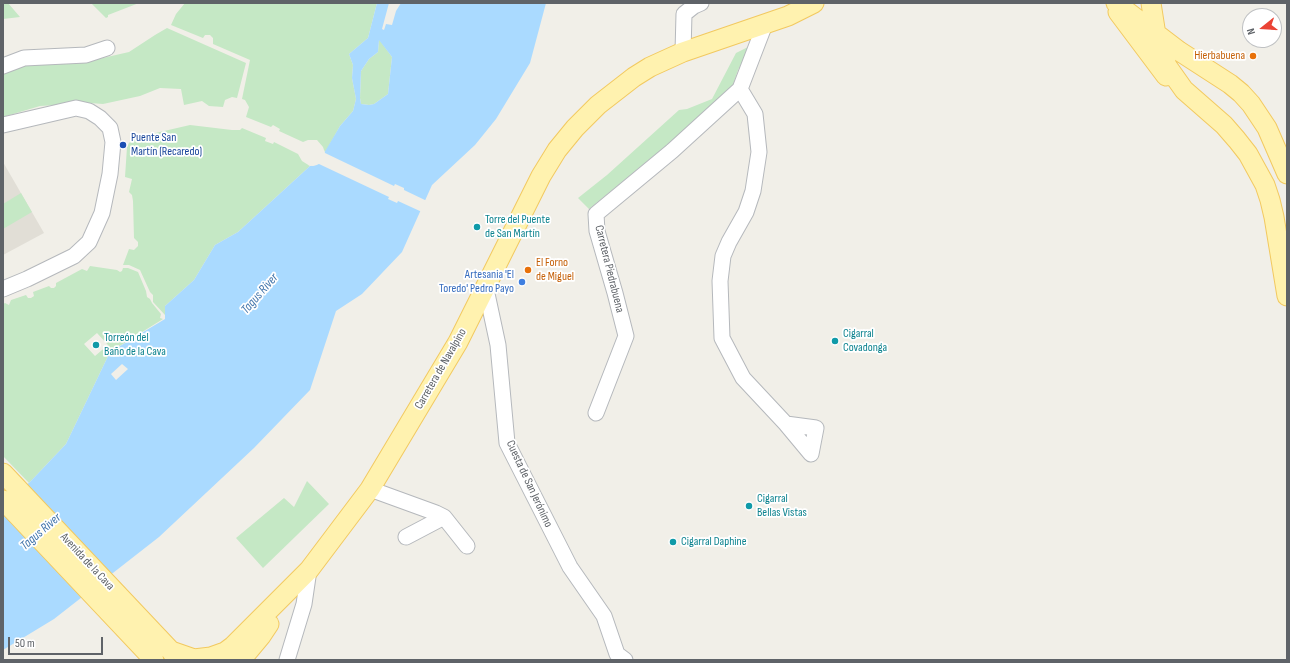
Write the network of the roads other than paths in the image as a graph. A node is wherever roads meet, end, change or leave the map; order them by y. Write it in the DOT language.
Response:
graph roads {
  1 [pos="814,3"];
  2 [pos="1112,3"];
  3 [pos="1116,3"];
  4 [pos="1151,3"];
  5 [pos="1160,3"];
  6 [pos="695,4"];
  7 [pos="765,24"];
  8 [pos="1156,35"];
  9 [pos="107,48"];
  10 [pos="683,52"];
  11 [pos="1199,63"];
  12 [pos="3,66"];
  13 [pos="740,89"];
  14 [pos="1184,90"];
  15 [pos="3,125"];
  16 [pos="1287,174"];
  17 [pos="3,289"];
  18 [pos="486,289"];
  19 [pos="1287,296"];
  20 [pos="596,413"];
  21 [pos="786,424"];
  22 [pos="3,473"];
  23 [pos="370,489"];
  24 [pos="3,500"];
  25 [pos="444,517"];
  26 [pos="406,537"];
  27 [pos="467,546"];
  28 [pos="309,570"];
  29 [pos="174,655"];
  30 [pos="227,657"];
  31 [pos="154,660"];
  32 [pos="287,660"];
  33 [pos="625,660"];
  1 -- 7 [label="main road, Carretera de Navalpino"];
  2 -- 14 [label="main road"];
  3 -- 8 [label="main road"];
  4 -- 8 [label="main road"];
  5 -- 11 [label="main road"];
  6 -- 10 [label="street"];
  7 -- 10 [label="main road, Carretera de Navalpino"];
  7 -- 13 [label="street, Carretera Piedrabuena"];
  8 -- 11 [label="main road"];
  8 -- 14 [label="main road"];
  9 -- 12 [label="street"];
  10 -- 18 [label="main road, Carretera de Navalpino"];
  11 -- 16 [label="main road"];
  13 -- 20 [label="street, Carretera Piedrabuena"];
  13 -- 21 [label="street"];
  14 -- 19 [label="main road"];
  15 -- 17 [label="street"];
  18 -- 23 [label="main road, Carretera de Navalpino"];
  18 -- 33 [label="street, Cuesta de San Jerónimo"];
  22 -- 29 [label="main road, Avenida de la Cava"];
  23 -- 25 [label="street"];
  23 -- 28 [label="main road, Carretera de Navalpino"];
  24 -- 31 [label="main road, Avenida de la Cava"];
  25 -- 26 [label="street"];
  25 -- 27 [label="street"];
  28 -- 30 [label="main road, Carretera de Navalpino"];
  28 -- 32 [label="street"];
  29 -- 30 [label="main road"];
}
